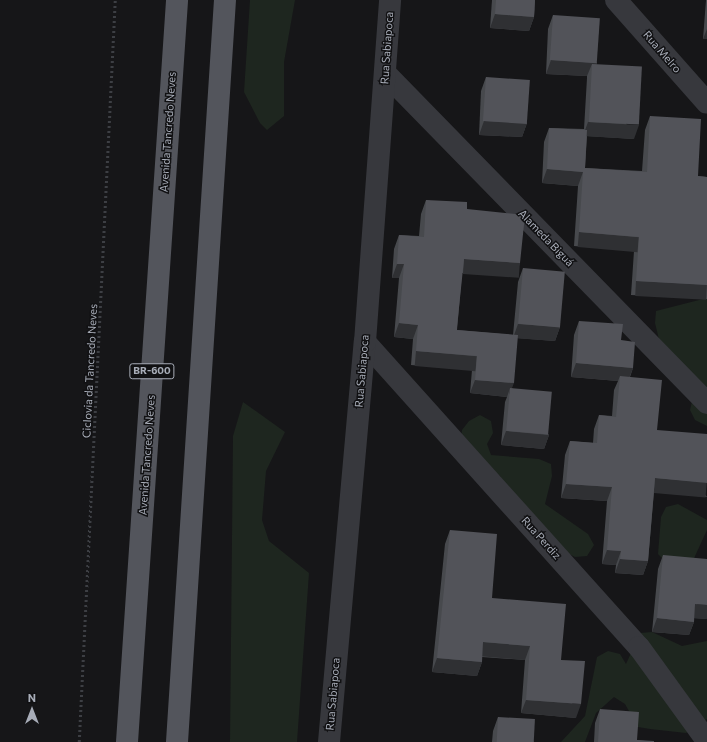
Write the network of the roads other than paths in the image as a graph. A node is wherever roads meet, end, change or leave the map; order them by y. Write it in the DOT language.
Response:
graph roads {
  1 [pos="177,0"];
  2 [pos="225,0"];
  3 [pos="390,0"];
  4 [pos="616,0"];
  5 [pos="384,73"];
  6 [pos="707,103"];
  7 [pos="365,342"];
  8 [pos="707,403"];
  9 [pos="707,741"];
  10 [pos="127,742"];
  11 [pos="177,742"];
  12 [pos="329,742"];
  1 -- 10 [label="main road, Avenida Tancredo Neves / BR-600"];
  2 -- 11 [label="main road"];
  3 -- 5 [label="street, Rua Sabiapoca"];
  4 -- 6 [label="street, Rua Melro"];
  5 -- 7 [label="street, Rua Sabiapoca"];
  5 -- 8 [label="street, Alameda Biguá"];
  7 -- 9 [label="street, Rua Perdiz"];
  7 -- 12 [label="street, Rua Sabiapoca"];
}
